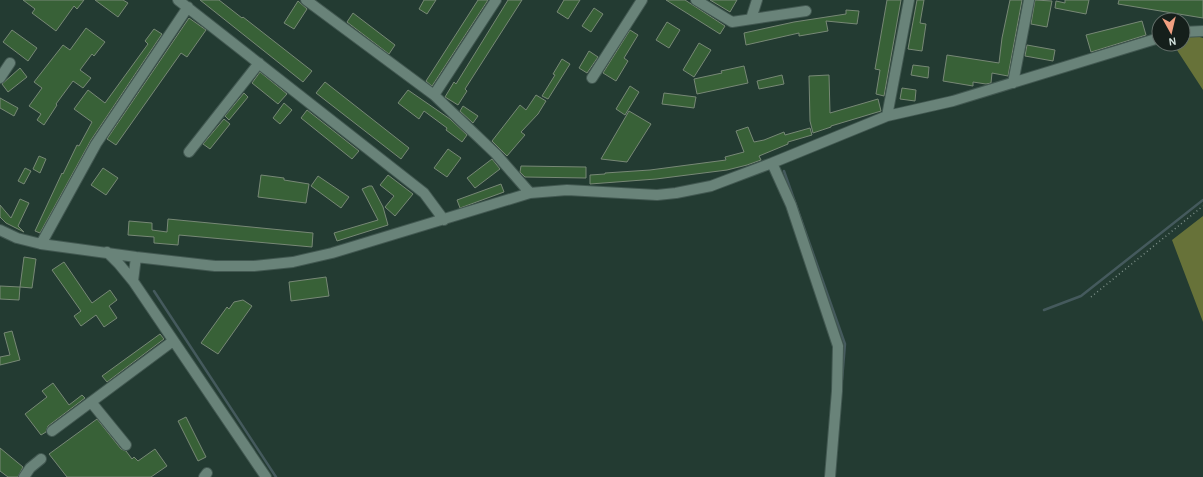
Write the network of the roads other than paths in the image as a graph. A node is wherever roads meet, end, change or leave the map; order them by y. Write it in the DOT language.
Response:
graph roads {
  1 [pos="178,0"];
  2 [pos="306,0"];
  3 [pos="496,0"];
  4 [pos="642,0"];
  5 [pos="696,0"];
  6 [pos="757,0"];
  7 [pos="909,0"];
  8 [pos="1029,0"];
  9 [pos="188,8"];
  10 [pos="806,11"];
  11 [pos="751,18"];
  12 [pos="1203,31"];
  13 [pos="1191,32"];
  14 [pos="1151,40"];
  15 [pos="259,63"];
  16 [pos="10,64"];
  17 [pos="0,78"];
  18 [pos="592,78"];
  19 [pos="1013,83"];
  20 [pos="434,95"];
  21 [pos="887,116"];
  22 [pos="189,152"];
  23 [pos="772,163"];
  24 [pos="530,193"];
  25 [pos="444,220"];
  26 [pos="0,230"];
  27 [pos="41,244"];
  28 [pos="107,252"];
  29 [pos="136,257"];
  30 [pos="133,281"];
  31 [pos="173,340"];
  32 [pos="91,402"];
  33 [pos="52,431"];
  34 [pos="126,445"];
  35 [pos="41,459"];
  36 [pos="24,477"];
  37 [pos="266,477"];
  38 [pos="830,477"];
  1 -- 9 [label="street"];
  2 -- 20 [label="street"];
  3 -- 20 [label="street"];
  4 -- 18 [label="street"];
  5 -- 11 [label="street"];
  6 -- 11 [label="street"];
  7 -- 21 [label="street"];
  8 -- 19 [label="street"];
  9 -- 15 [label="street"];
  9 -- 27 [label="street"];
  10 -- 11 [label="street"];
  12 -- 13 [label="street"];
  14 -- 19 [label="street"];
  15 -- 22 [label="street"];
  15 -- 25 [label="street"];
  16 -- 17 [label="street"];
  19 -- 21 [label="street"];
  20 -- 24 [label="street"];
  21 -- 23 [label="street"];
  23 -- 24 [label="street"];
  23 -- 38 [label="street"];
  24 -- 25 [label="street"];
  25 -- 29 [label="street"];
  26 -- 27 [label="street"];
  27 -- 28 [label="street"];
  28 -- 29 [label="street"];
  28 -- 30 [label="street"];
  29 -- 30 [label="street"];
  30 -- 31 [label="street"];
  31 -- 32 [label="street"];
  31 -- 37 [label="street"];
  32 -- 33 [label="street"];
  32 -- 34 [label="street"];
  35 -- 36 [label="street"];
}
